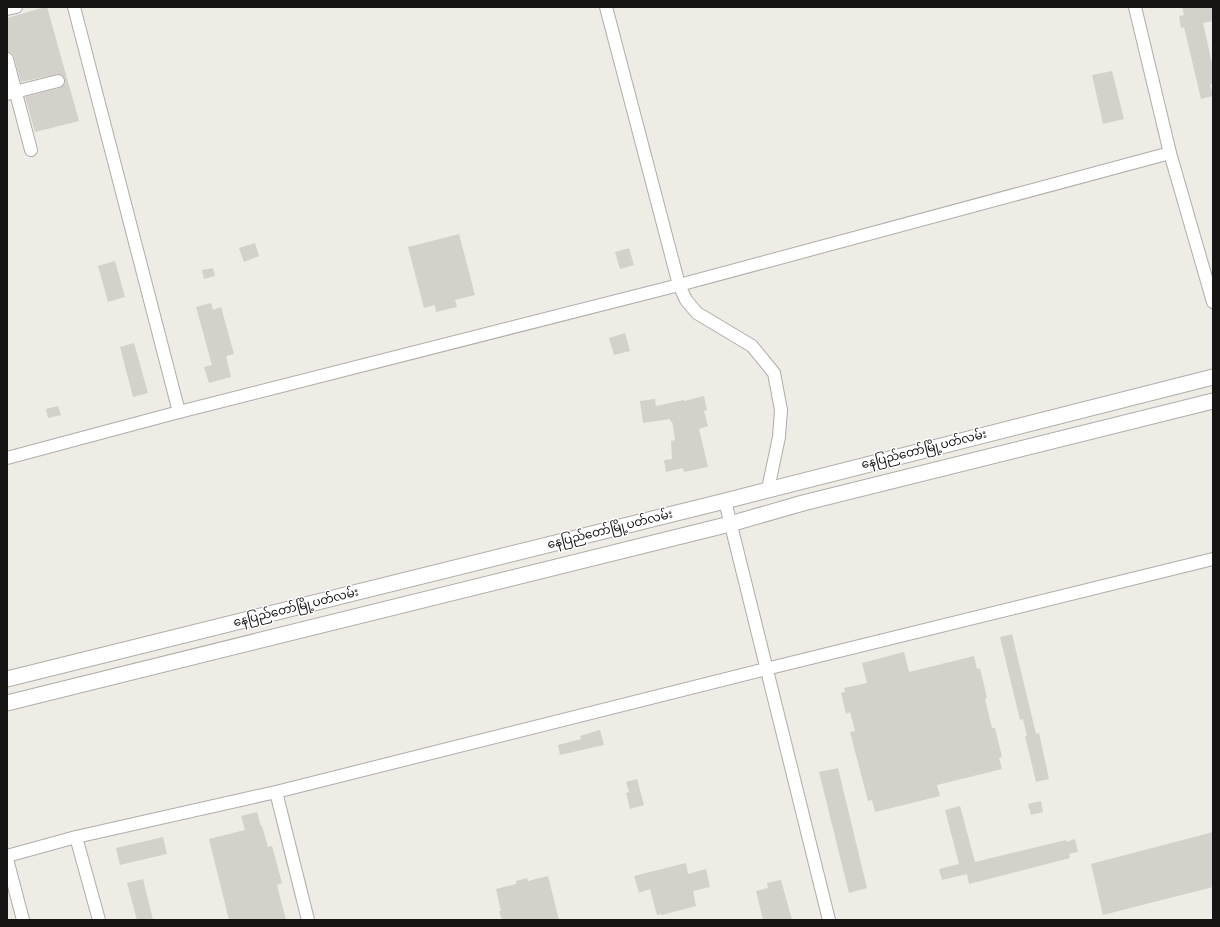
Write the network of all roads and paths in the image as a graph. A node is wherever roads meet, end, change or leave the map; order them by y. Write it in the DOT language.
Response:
graph roads {
  1 [pos="16,7"];
  2 [pos="74,7"];
  3 [pos="606,7"];
  4 [pos="1135,7"];
  5 [pos="7,9"];
  6 [pos="7,59"];
  7 [pos="58,81"];
  8 [pos="11,93"];
  9 [pos="30,150"];
  10 [pos="1170,153"];
  11 [pos="680,285"];
  12 [pos="1213,302"];
  13 [pos="1213,377"];
  14 [pos="1213,401"];
  15 [pos="179,412"];
  16 [pos="7,458"];
  17 [pos="768,489"];
  18 [pos="725,501"];
  19 [pos="730,524"];
  20 [pos="1213,559"];
  21 [pos="766,669"];
  22 [pos="7,679"];
  23 [pos="7,703"];
  24 [pos="276,792"];
  25 [pos="76,837"];
  26 [pos="7,857"];
  27 [pos="23,920"];
  28 [pos="99,920"];
  29 [pos="308,920"];
  30 [pos="829,920"];
  1 -- 5 [label="street"];
  2 -- 15 [label="street"];
  3 -- 11 [label="street"];
  4 -- 10 [label="street"];
  6 -- 8 [label="street"];
  7 -- 8 [label="street"];
  8 -- 9 [label="street"];
  10 -- 11 [label="street"];
  10 -- 12 [label="street"];
  11 -- 15 [label="street"];
  11 -- 17 [label="street"];
  13 -- 17 [label="main road, နေပြည်တော်မြို့ပတ်လမ်း"];
  14 -- 19 [label="main road, နေပြည်တော်မြို့ပတ်လမ်း"];
  15 -- 16 [label="street"];
  17 -- 18 [label="main road, နေပြည်တော်မြို့ပတ်လမ်း"];
  18 -- 19 [label="street"];
  18 -- 22 [label="main road, နေပြည်တော်မြို့ပတ်လမ်း"];
  19 -- 21 [label="street"];
  19 -- 23 [label="main road, နေပြည်တော်မြို့ပတ်လမ်း"];
  20 -- 21 [label="street"];
  21 -- 24 [label="street"];
  21 -- 30 [label="street"];
  24 -- 25 [label="street"];
  24 -- 29 [label="street"];
  25 -- 26 [label="street"];
  25 -- 28 [label="street"];
  26 -- 27 [label="street"];
}
